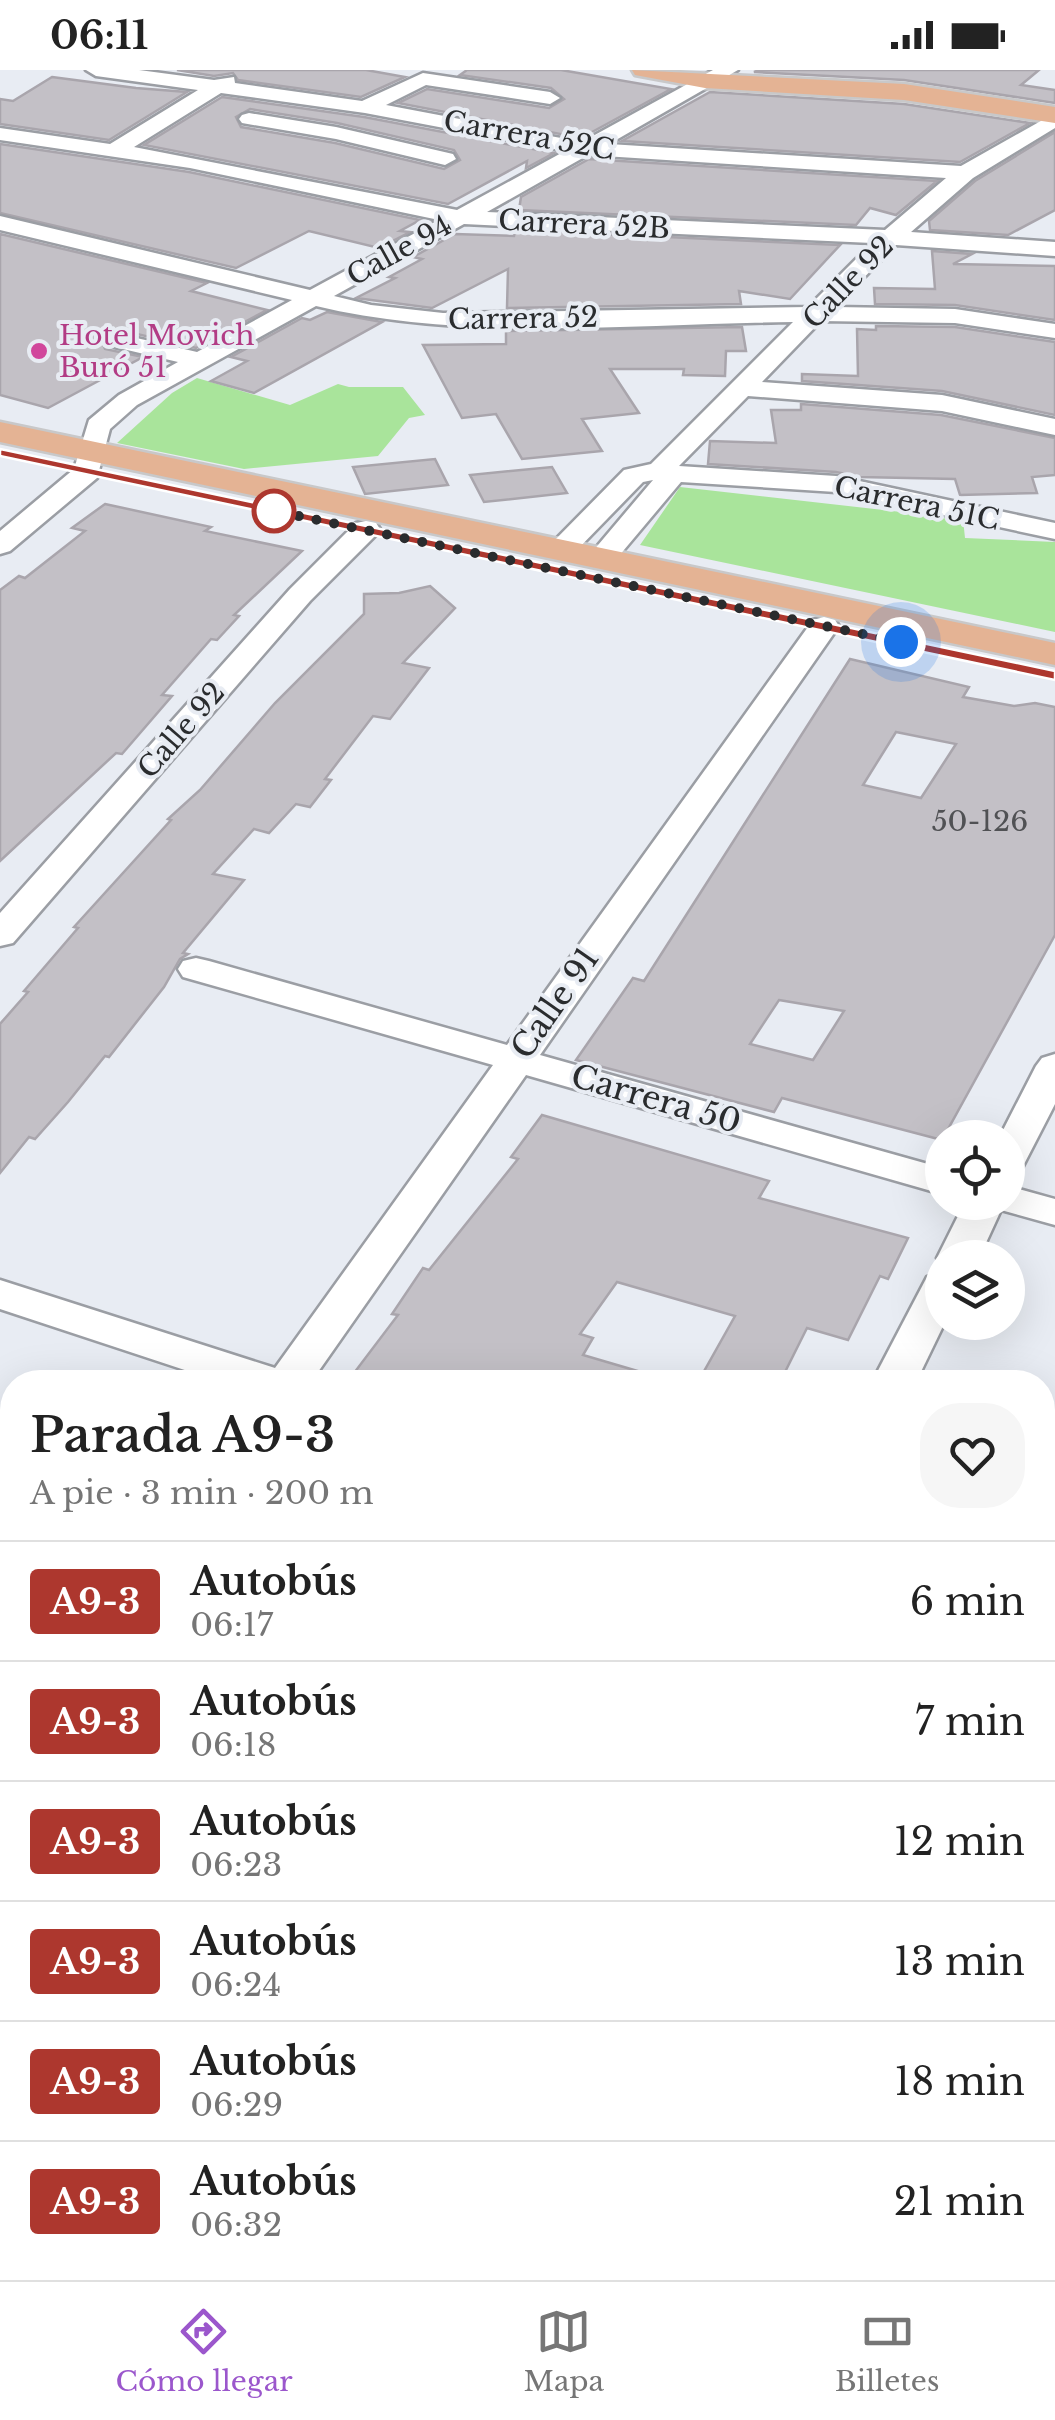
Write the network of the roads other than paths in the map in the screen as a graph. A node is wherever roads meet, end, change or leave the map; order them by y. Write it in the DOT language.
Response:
graph roads {
  1 [pos="96,70"];
  2 [pos="250,70"];
  3 [pos="644,70"];
  4 [pos="716,75"];
  5 [pos="217,86"];
  6 [pos="550,98"];
  7 [pos="268,106"];
  8 [pos="366,107"];
  9 [pos="1055,117"];
  10 [pos="0,134"];
  11 [pos="214,145"];
  12 [pos="586,149"];
  13 [pos="115,150"];
  14 [pos="445,158"];
  15 [pos="190,162"];
  16 [pos="965,173"];
  17 [pos="458,218"];
  18 [pos="0,223"];
  19 [pos="889,239"];
  20 [pos="964,241"];
  21 [pos="1052,246"];
  22 [pos="866,263"];
  23 [pos="312,298"];
  24 [pos="818,313"];
  25 [pos="1055,331"];
  26 [pos="115,340"];
  27 [pos="200,360"];
  28 [pos="745,388"];
  29 [pos="1055,427"];
  30 [pos="0,432"];
  31 [pos="0,453"];
  32 [pos="89,462"];
  33 [pos="660,470"];
  34 [pos="366,530"];
  35 [pos="1055,531"];
  36 [pos="0,544"];
  37 [pos="562,548"];
  38 [pos="603,558"];
  39 [pos="824,626"];
  40 [pos="1055,654"];
  41 [pos="1055,676"];
  42 [pos="0,935"];
  43 [pos="196,969"];
  44 [pos="515,1059"];
  45 [pos="1055,1066"];
  46 [pos="1025,1125"];
  47 [pos="925,1176"];
  48 [pos="1025,1204"];
  49 [pos="1055,1212"];
  50 [pos="0,1294"];
  51 [pos="925,1321"];
  52 [pos="231,1370"];
  53 [pos="296,1370"];
  54 [pos="900,1370"];
  1 -- 5 [label="street, Carrera 52C"];
  2 -- 5 [label="street"];
  3 -- 4 [label="main road"];
  4 -- 9 [label="main road"];
  4 -- 12 [label="street, Calle 94"];
  5 -- 8 [label="street, Carrera 52C"];
  5 -- 13 [label="street"];
  6 -- 8 [label="street"];
  7 -- 14 [label="street"];
  8 -- 12 [label="street, Carrera 52C"];
  9 -- 16 [label="street, Calle 92"];
  10 -- 13 [label="street, Carrera 52B"];
  11 -- 15 [label="street"];
  12 -- 16 [label="street, Carrera 52C"];
  12 -- 17 [label="street, Calle 94"];
  13 -- 15 [label="street, Carrera 52B"];
  15 -- 17 [label="street, Carrera 52B"];
  16 -- 19 [label="street, Calle 92"];
  17 -- 19 [label="street, Carrera 52B"];
  17 -- 23 [label="street, Calle 94"];
  18 -- 23 [label="street, Carrera 52"];
  19 -- 20 [label="street, Carrera 52B"];
  19 -- 22 [label="street, Calle 92"];
  20 -- 21 [label="street, Carrera 52B"];
  20 -- 22 [label="street"];
  22 -- 24 [label="street, Calle 92"];
  23 -- 24 [label="street, Carrera 52"];
  23 -- 27 [label="street, Calle 94"];
  24 -- 25 [label="street, Carrera 52"];
  24 -- 28 [label="street, Calle 92"];
  26 -- 27 [label="street"];
  27 -- 32 [label="street, Calle 94"];
  28 -- 29 [label="street"];
  28 -- 33 [label="street, Calle 92"];
  30 -- 32 [label="main road"];
  31 -- 32 [label="main road"];
  32 -- 34 [label="main road"];
  32 -- 36 [label="street, Calle 94"];
  32 -- 37 [label="main road"];
  33 -- 35 [label="street, Carrera 51C"];
  33 -- 37 [label="street, Calle 92"];
  33 -- 38 [label="street, Calle 92"];
  34 -- 39 [label="main road"];
  34 -- 42 [label="street, Calle 92"];
  37 -- 38 [label="main road"];
  38 -- 40 [label="main road"];
  39 -- 41 [label="main road"];
  39 -- 44 [label="street, Calle 91"];
  43 -- 44 [label="street, Carrera 50"];
  44 -- 47 [label="street, Carrera 50"];
  44 -- 53 [label="street, Calle 91"];
  45 -- 46 [label="street"];
  48 -- 49 [label="street"];
  50 -- 52 [label="street"];
  51 -- 54 [label="street"];
}
